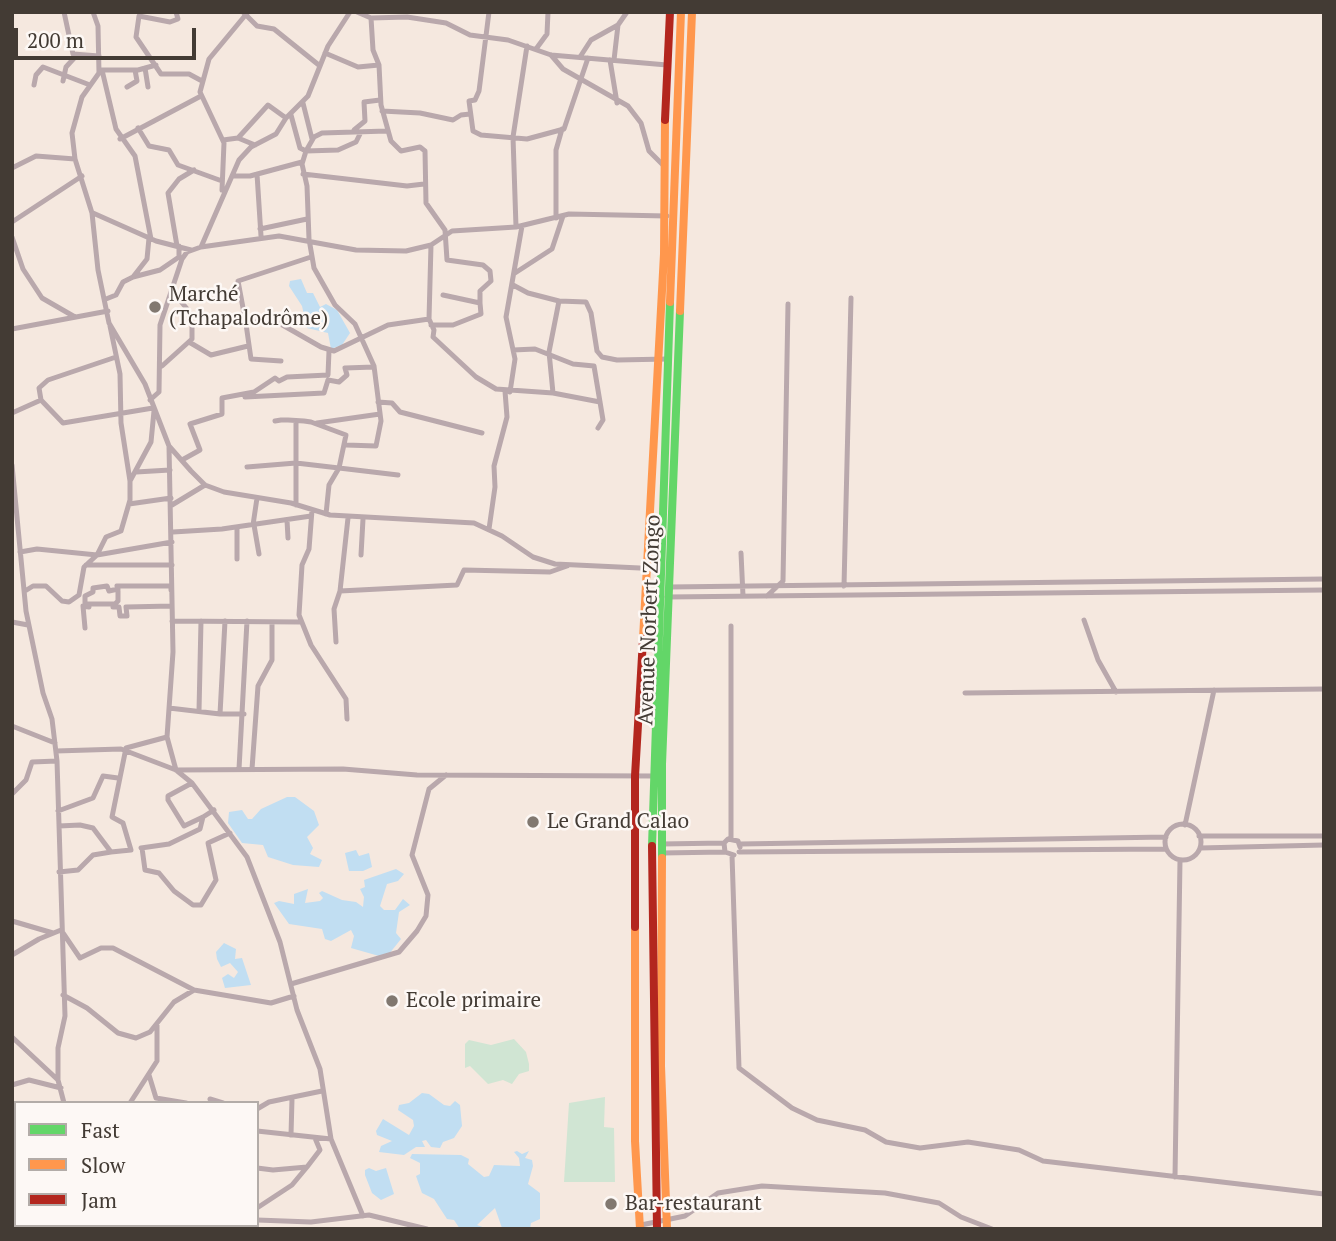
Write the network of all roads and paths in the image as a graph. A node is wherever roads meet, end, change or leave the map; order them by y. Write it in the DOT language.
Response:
graph roads {
  1 [pos="64,12"];
  2 [pos="93,12"];
  3 [pos="177,12"];
  4 [pos="350,12"];
  5 [pos="356,12"];
  6 [pos="489,12"];
  7 [pos="548,12"];
  8 [pos="626,12"];
  9 [pos="670,12"];
  10 [pos="681,12"];
  11 [pos="692,12"];
  12 [pos="246,13"];
  13 [pos="371,18"];
  14 [pos="618,25"];
  15 [pos="488,37"];
  16 [pos="527,46"];
  17 [pos="536,49"];
  18 [pos="325,53"];
  19 [pos="77,55"];
  20 [pos="551,55"];
  21 [pos="99,56"];
  22 [pos="580,57"];
  23 [pos="589,58"];
  24 [pos="612,60"];
  25 [pos="156,65"];
  26 [pos="379,65"];
  27 [pos="667,65"];
  28 [pos="320,66"];
  29 [pos="145,68"];
  30 [pos="101,70"];
  31 [pos="135,70"];
  32 [pos="63,78"];
  33 [pos="580,80"];
  34 [pos="202,81"];
  35 [pos="34,85"];
  36 [pos="90,85"];
  37 [pos="148,86"];
  38 [pos="127,87"];
  39 [pos="201,96"];
  40 [pos="380,100"];
  41 [pos="303,103"];
  42 [pos="617,103"];
  43 [pos="382,111"];
  44 [pos="470,114"];
  45 [pos="288,116"];
  46 [pos="138,128"];
  47 [pos="562,129"];
  48 [pos="358,131"];
  49 [pos="387,131"];
  50 [pos="513,137"];
  51 [pos="238,138"];
  52 [pos="120,139"];
  53 [pos="312,139"];
  54 [pos="223,140"];
  55 [pos="255,145"];
  56 [pos="306,151"];
  57 [pos="75,159"];
  58 [pos="302,162"];
  59 [pos="663,165"];
  60 [pos="12,167"];
  61 [pos="194,170"];
  62 [pos="257,174"];
  63 [pos="303,174"];
  64 [pos="82,176"];
  65 [pos="232,176"];
  66 [pos="222,181"];
  67 [pos="424,184"];
  68 [pos="222,195"];
  69 [pos="92,213"];
  70 [pos="563,216"];
  71 [pos="662,216"];
  72 [pos="674,216"];
  73 [pos="556,218"];
  74 [pos="307,219"];
  75 [pos="12,222"];
  76 [pos="519,227"];
  77 [pos="260,233"];
  78 [pos="446,234"];
  79 [pos="12,237"];
  80 [pos="150,239"];
  81 [pos="309,239"];
  82 [pos="431,245"];
  83 [pos="178,246"];
  84 [pos="201,247"];
  85 [pos="191,250"];
  86 [pos="182,256"];
  87 [pos="311,257"];
  88 [pos="515,273"];
  89 [pos="133,276"];
  90 [pos="513,285"];
  91 [pos="173,292"];
  92 [pos="443,295"];
  93 [pos="851,298"];
  94 [pos="106,299"];
  95 [pos="559,301"];
  96 [pos="480,303"];
  97 [pos="788,304"];
  98 [pos="108,311"];
  99 [pos="75,317"];
  100 [pos="430,322"];
  101 [pos="109,323"];
  102 [pos="246,324"];
  103 [pos="12,329"];
  104 [pos="361,337"];
  105 [pos="189,342"];
  106 [pos="248,345"];
  107 [pos="513,349"];
  108 [pos="329,351"];
  109 [pos="549,352"];
  110 [pos="116,357"];
  111 [pos="657,359"];
  112 [pos="668,359"];
  113 [pos="281,361"];
  114 [pos="161,367"];
  115 [pos="374,367"];
  116 [pos="508,392"];
  117 [pos="553,393"];
  118 [pos="235,396"];
  119 [pos="41,400"];
  120 [pos="150,400"];
  121 [pos="378,402"];
  122 [pos="600,402"];
  123 [pos="153,409"];
  124 [pos="120,412"];
  125 [pos="12,413"];
  126 [pos="380,414"];
  127 [pos="275,421"];
  128 [pos="296,421"];
  129 [pos="317,423"];
  130 [pos="598,428"];
  131 [pos="482,433"];
  132 [pos="346,445"];
  133 [pos="169,446"];
  134 [pos="182,460"];
  135 [pos="296,463"];
  136 [pos="12,465"];
  137 [pos="247,467"];
  138 [pos="339,468"];
  139 [pos="170,470"];
  140 [pos="136,472"];
  141 [pos="398,475"];
  142 [pos="130,481"];
  143 [pos="205,485"];
  144 [pos="257,498"];
  145 [pos="172,501"];
  146 [pos="129,504"];
  147 [pos="296,505"];
  148 [pos="312,513"];
  149 [pos="326,514"];
  150 [pos="348,518"];
  151 [pos="363,519"];
  152 [pos="287,520"];
  153 [pos="253,525"];
  154 [pos="237,527"];
  155 [pos="489,529"];
  156 [pos="173,532"];
  157 [pos="288,538"];
  158 [pos="172,542"];
  159 [pos="20,552"];
  160 [pos="741,553"];
  161 [pos="259,554"];
  162 [pos="97,555"];
  163 [pos="361,555"];
  164 [pos="237,559"];
  165 [pos="22,564"];
  166 [pos="86,565"];
  167 [pos="172,565"];
  168 [pos="12,566"];
  169 [pos="568,566"];
  170 [pos="647,569"];
  171 [pos="661,569"];
  172 [pos="1324,579"];
  173 [pos="844,585"];
  174 [pos="742,586"];
  175 [pos="779,586"];
  176 [pos="665,587"];
  177 [pos="118,589"];
  178 [pos="340,590"];
  179 [pos="1324,590"];
  180 [pos="25,591"];
  181 [pos="840,595"];
  182 [pos="172,596"];
  183 [pos="743,596"];
  184 [pos="767,596"];
  185 [pos="665,597"];
  186 [pos="172,606"];
  187 [pos="172,621"];
  188 [pos="201,621"];
  189 [pos="225,621"];
  190 [pos="247,621"];
  191 [pos="1084,621"];
  192 [pos="12,622"];
  193 [pos="300,622"];
  194 [pos="272,623"];
  195 [pos="29,625"];
  196 [pos="731,626"];
  197 [pos="85,628"];
  198 [pos="336,642"];
  199 [pos="1324,689"];
  200 [pos="1214,690"];
  201 [pos="1116,691"];
  202 [pos="965,693"];
  203 [pos="169,708"];
  204 [pos="199,711"];
  205 [pos="220,714"];
  206 [pos="244,714"];
  207 [pos="346,719"];
  208 [pos="12,726"];
  209 [pos="167,737"];
  210 [pos="55,743"];
  211 [pos="56,751"];
  212 [pos="126,751"];
  213 [pos="57,761"];
  214 [pos="239,769"];
  215 [pos="252,769"];
  216 [pos="176,770"];
  217 [pos="446,775"];
  218 [pos="635,776"];
  219 [pos="653,776"];
  220 [pos="118,778"];
  221 [pos="191,783"];
  222 [pos="12,794"];
  223 [pos="214,810"];
  224 [pos="58,811"];
  225 [pos="203,817"];
  226 [pos="1185,825"];
  227 [pos="59,826"];
  228 [pos="230,833"];
  229 [pos="1199,836"];
  230 [pos="1324,836"];
  231 [pos="1166,837"];
  232 [pos="731,838"];
  233 [pos="724,843"];
  234 [pos="740,844"];
  235 [pos="1324,845"];
  236 [pos="968,846"];
  237 [pos="142,848"];
  238 [pos="656,848"];
  239 [pos="1200,848"];
  240 [pos="131,849"];
  241 [pos="1166,849"];
  242 [pos="111,852"];
  243 [pos="725,852"];
  244 [pos="735,853"];
  245 [pos="1180,860"];
  246 [pos="59,872"];
  247 [pos="12,921"];
  248 [pos="61,930"];
  249 [pos="53,933"];
  250 [pos="12,955"];
  251 [pos="291,984"];
  252 [pos="194,990"];
  253 [pos="63,995"];
  254 [pos="294,996"];
  255 [pos="157,1025"];
  256 [pos="15,1039"];
  257 [pos="12,1048"];
  258 [pos="149,1075"];
  259 [pos="58,1080"];
  260 [pos="12,1085"];
  261 [pos="61,1088"];
  262 [pos="322,1091"];
  263 [pos="210,1099"];
  264 [pos="292,1099"];
  265 [pos="64,1101"];
  266 [pos="131,1101"];
  267 [pos="174,1101"];
  268 [pos="216,1101"];
  269 [pos="259,1108"];
  270 [pos="259,1131"];
  271 [pos="291,1135"];
  272 [pos="315,1138"];
  273 [pos="331,1139"];
  274 [pos="307,1167"];
  275 [pos="259,1168"];
  276 [pos="1175,1177"];
  277 [pos="1324,1194"];
  278 [pos="259,1207"];
  279 [pos="363,1216"];
  280 [pos="259,1220"];
  281 [pos="667,1224"];
  282 [pos="657,1225"];
  283 [pos="641,1227"];
  284 [pos="427,1229"];
  285 [pos="992,1229"];
  1 -- 19 [label="street"];
  2 -- 21 [label="street"];
  3 -- 25 [label="street"];
  4 -- 18 [label="street"];
  5 -- 13 [label="street"];
  6 -- 15 [label="street"];
  7 -- 17 [label="street"];
  8 -- 14 [label="street"];
  9 -- 27 [label="main road"];
  10 -- 72 [label="main road, Avenue Norbert Zongo"];
  11 -- 176 [label="main road, Avenue Norbert Zongo"];
  12 -- 28 [label="street"];
  12 -- 34 [label="street"];
  13 -- 15 [label="street"];
  13 -- 26 [label="street"];
  14 -- 22 [label="street"];
  14 -- 24 [label="street"];
  15 -- 16 [label="street"];
  15 -- 44 [label="street"];
  16 -- 17 [label="street"];
  16 -- 50 [label="street"];
  17 -- 20 [label="street"];
  18 -- 26 [label="street"];
  18 -- 28 [label="street"];
  19 -- 21 [label="street"];
  19 -- 32 [label="street"];
  20 -- 22 [label="street"];
  20 -- 33 [label="street"];
  21 -- 30 [label="street"];
  22 -- 23 [label="street"];
  23 -- 24 [label="street"];
  23 -- 33 [label="street"];
  24 -- 27 [label="street"];
  24 -- 42 [label="street"];
  25 -- 29 [label="street"];
  25 -- 34 [label="street"];
  26 -- 40 [label="street"];
  27 -- 59 [label="main road"];
  28 -- 41 [label="street"];
  29 -- 31 [label="street"];
  29 -- 37 [label="street"];
  30 -- 31 [label="street"];
  30 -- 36 [label="street"];
  30 -- 52 [label="street"];
  31 -- 38 [label="street"];
  32 -- 35 [label="street"];
  32 -- 36 [label="street"];
  33 -- 42 [label="street"];
  33 -- 47 [label="street"];
  34 -- 39 [label="street"];
  36 -- 57 [label="street"];
  39 -- 46 [label="street"];
  39 -- 54 [label="street"];
  40 -- 43 [label="street"];
  40 -- 48 [label="street"];
  41 -- 45 [label="street"];
  41 -- 53 [label="street"];
  42 -- 59 [label="street"];
  43 -- 44 [label="street"];
  43 -- 49 [label="street"];
  44 -- 50 [label="street"];
  45 -- 51 [label="street"];
  45 -- 55 [label="street"];
  45 -- 56 [label="street"];
  46 -- 52 [label="street"];
  46 -- 61 [label="street"];
  47 -- 50 [label="street"];
  47 -- 73 [label="street"];
  48 -- 49 [label="street"];
  48 -- 53 [label="street"];
  48 -- 56 [label="street"];
  49 -- 67 [label="street"];
  50 -- 76 [label="street"];
  51 -- 54 [label="street"];
  51 -- 55 [label="street"];
  52 -- 80 [label="street"];
  53 -- 56 [label="street"];
  54 -- 66 [label="street"];
  55 -- 65 [label="street"];
  56 -- 58 [label="street"];
  57 -- 60 [label="street"];
  57 -- 64 [label="street"];
  58 -- 62 [label="street"];
  58 -- 63 [label="street"];
  59 -- 71 [label="main road"];
  61 -- 66 [label="street"];
  61 -- 83 [label="street"];
  62 -- 65 [label="street"];
  62 -- 77 [label="street"];
  63 -- 67 [label="street"];
  63 -- 74 [label="street"];
  64 -- 69 [label="street"];
  64 -- 75 [label="street"];
  65 -- 68 [label="street"];
  66 -- 68 [label="street"];
  67 -- 78 [label="street"];
  68 -- 84 [label="street"];
  69 -- 80 [label="street"];
  69 -- 94 [label="street"];
  70 -- 71 [label="street"];
  70 -- 73 [label="street"];
  70 -- 88 [label="street"];
  71 -- 72 [label="street"];
  71 -- 111 [label="main road"];
  72 -- 112 [label="main road, Avenue Norbert Zongo"];
  73 -- 76 [label="street"];
  74 -- 77 [label="street"];
  74 -- 81 [label="street"];
  76 -- 78 [label="street"];
  76 -- 88 [label="street"];
  77 -- 81 [label="street"];
  77 -- 84 [label="street"];
  78 -- 82 [label="street"];
  78 -- 96 [label="street"];
  79 -- 99 [label="street"];
  80 -- 83 [label="street"];
  80 -- 89 [label="street"];
  81 -- 82 [label="street"];
  81 -- 87 [label="street"];
  82 -- 100 [label="street"];
  83 -- 85 [label="street"];
  83 -- 86 [label="street"];
  84 -- 85 [label="street"];
  85 -- 86 [label="street"];
  86 -- 89 [label="street"];
  86 -- 91 [label="street"];
  87 -- 102 [label="street"];
  87 -- 104 [label="street"];
  88 -- 90 [label="street"];
  89 -- 94 [label="street"];
  90 -- 95 [label="street"];
  90 -- 107 [label="street"];
  91 -- 105 [label="street"];
  91 -- 114 [label="street"];
  92 -- 96 [label="street"];
  93 -- 173 [label="street"];
  94 -- 98 [label="street"];
  95 -- 109 [label="street"];
  95 -- 111 [label="street"];
  96 -- 100 [label="street"];
  97 -- 175 [label="street"];
  98 -- 99 [label="street"];
  98 -- 101 [label="street"];
  99 -- 103 [label="street"];
  100 -- 104 [label="street"];
  100 -- 116 [label="street"];
  101 -- 110 [label="street"];
  101 -- 120 [label="street"];
  102 -- 106 [label="street"];
  102 -- 108 [label="street"];
  104 -- 108 [label="street"];
  104 -- 115 [label="street"];
  105 -- 106 [label="street"];
  105 -- 114 [label="street"];
  106 -- 113 [label="street"];
  107 -- 109 [label="street"];
  107 -- 116 [label="street"];
  108 -- 118 [label="street"];
  109 -- 117 [label="street"];
  109 -- 122 [label="street"];
  110 -- 119 [label="street"];
  110 -- 124 [label="street"];
  111 -- 112 [label="street"];
  111 -- 170 [label="main road"];
  112 -- 171 [label="main road, Avenue Norbert Zongo"];
  114 -- 120 [label="street"];
  115 -- 118 [label="street"];
  115 -- 121 [label="street"];
  116 -- 117 [label="street"];
  116 -- 155 [label="street"];
  117 -- 122 [label="street"];
  118 -- 134 [label="street"];
  119 -- 124 [label="street"];
  119 -- 125 [label="street"];
  120 -- 123 [label="street"];
  121 -- 126 [label="street"];
  121 -- 131 [label="street"];
  122 -- 130 [label="street"];
  123 -- 124 [label="street"];
  123 -- 133 [label="street"];
  123 -- 140 [label="street"];
  124 -- 142 [label="street"];
  126 -- 129 [label="street"];
  126 -- 132 [label="street"];
  127 -- 128 [label="street"];
  128 -- 129 [label="street"];
  128 -- 135 [label="street"];
  129 -- 132 [label="street"];
  132 -- 138 [label="street"];
  133 -- 134 [label="street"];
  133 -- 139 [label="street"];
  134 -- 143 [label="street"];
  135 -- 137 [label="street"];
  135 -- 138 [label="street"];
  135 -- 147 [label="street"];
  136 -- 159 [label="street"];
  138 -- 141 [label="street"];
  138 -- 149 [label="street"];
  139 -- 140 [label="street"];
  139 -- 145 [label="street"];
  140 -- 142 [label="street"];
  142 -- 146 [label="street"];
  143 -- 144 [label="street"];
  143 -- 145 [label="street"];
  144 -- 147 [label="street"];
  144 -- 153 [label="street"];
  145 -- 146 [label="street"];
  145 -- 156 [label="street"];
  146 -- 162 [label="street"];
  147 -- 148 [label="street"];
  148 -- 149 [label="street"];
  148 -- 152 [label="street"];
  148 -- 193 [label="street"];
  149 -- 150 [label="street"];
  150 -- 151 [label="street"];
  150 -- 178 [label="street"];
  151 -- 155 [label="street"];
  151 -- 163 [label="street"];
  152 -- 153 [label="street"];
  152 -- 157 [label="street"];
  153 -- 154 [label="street"];
  153 -- 161 [label="street"];
  154 -- 156 [label="street"];
  154 -- 164 [label="street"];
  155 -- 169 [label="street"];
  156 -- 158 [label="street"];
  158 -- 162 [label="street"];
  158 -- 167 [label="street"];
  159 -- 162 [label="street"];
  159 -- 165 [label="street"];
  160 -- 174 [label="street"];
  162 -- 166 [label="street"];
  165 -- 168 [label="street"];
  165 -- 180 [label="street"];
  166 -- 167 [label="street"];
  166 -- 180 [label="street"];
  167 -- 182 [label="street"];
  169 -- 170 [label="street"];
  169 -- 178 [label="street"];
  170 -- 171 [label="street"];
  170 -- 218 [label="main road"];
  171 -- 176 [label="main road, Avenue Norbert Zongo"];
  172 -- 173 [label="street"];
  173 -- 175 [label="street"];
  173 -- 181 [label="street"];
  174 -- 175 [label="street"];
  174 -- 176 [label="street"];
  174 -- 183 [label="street"];
  175 -- 184 [label="street"];
  176 -- 185 [label="main road, Avenue Norbert Zongo"];
  177 -- 177 [label="street"];
  177 -- 182 [label="street"];
  178 -- 198 [label="street"];
  179 -- 181 [label="street"];
  180 -- 195 [label="street"];
  181 -- 184 [label="street"];
  182 -- 186 [label="street"];
  183 -- 184 [label="street"];
  183 -- 185 [label="street"];
  185 -- 219 [label="main road, Avenue Norbert Zongo"];
  185 -- 238 [label="main road, Avenue Norbert Zongo"];
  186 -- 187 [label="street"];
  186 -- 197 [label="street"];
  187 -- 188 [label="street"];
  187 -- 203 [label="street"];
  188 -- 189 [label="street"];
  188 -- 204 [label="street"];
  189 -- 190 [label="street"];
  189 -- 205 [label="street"];
  190 -- 194 [label="street"];
  190 -- 206 [label="street"];
  191 -- 201 [label="street"];
  192 -- 195 [label="street"];
  193 -- 194 [label="street"];
  193 -- 207 [label="street"];
  194 -- 215 [label="street"];
  195 -- 210 [label="street"];
  196 -- 232 [label="street"];
  199 -- 200 [label="street"];
  200 -- 201 [label="street"];
  200 -- 226 [label="street"];
  201 -- 202 [label="street"];
  203 -- 204 [label="street"];
  203 -- 209 [label="street"];
  204 -- 205 [label="street"];
  205 -- 206 [label="street"];
  206 -- 214 [label="street"];
  208 -- 210 [label="street"];
  209 -- 212 [label="street"];
  209 -- 216 [label="street"];
  210 -- 211 [label="street"];
  211 -- 212 [label="street"];
  211 -- 213 [label="street"];
  212 -- 216 [label="street"];
  212 -- 220 [label="street"];
  213 -- 222 [label="street"];
  213 -- 224 [label="street"];
  214 -- 215 [label="street"];
  214 -- 216 [label="street"];
  215 -- 217 [label="street"];
  216 -- 221 [label="street"];
  217 -- 218 [label="street"];
  217 -- 251 [label="street"];
  218 -- 219 [label="street"];
  218 -- 283 [label="main road"];
  219 -- 238 [label="main road, Avenue Norbert Zongo"];
  220 -- 224 [label="street"];
  220 -- 240 [label="street"];
  221 -- 223 [label="street"];
  221 -- 225 [label="street"];
  223 -- 225 [label="street"];
  223 -- 228 [label="street"];
  224 -- 227 [label="street"];
  225 -- 237 [label="street"];
  226 -- 229 [label="street"];
  226 -- 231 [label="street"];
  227 -- 242 [label="street"];
  227 -- 246 [label="street"];
  228 -- 237 [label="street"];
  228 -- 251 [label="street"];
  229 -- 230 [label="street"];
  229 -- 239 [label="street"];
  231 -- 236 [label="street"];
  231 -- 241 [label="street"];
  232 -- 233 [label="street"];
  232 -- 234 [label="street"];
  233 -- 238 [label="street"];
  233 -- 243 [label="street"];
  234 -- 236 [label="street"];
  234 -- 244 [label="street"];
  235 -- 239 [label="street"];
  236 -- 241 [label="street"];
  236 -- 244 [label="street"];
  237 -- 240 [label="street"];
  238 -- 243 [label="street"];
  238 -- 281 [label="main road, Avenue Norbert Zongo"];
  238 -- 282 [label="main road, Avenue Norbert Zongo"];
  239 -- 245 [label="street"];
  240 -- 242 [label="street"];
  241 -- 245 [label="street"];
  242 -- 246 [label="street"];
  243 -- 244 [label="street"];
  244 -- 276 [label="street"];
  245 -- 276 [label="street"];
  246 -- 248 [label="street"];
  247 -- 249 [label="street"];
  248 -- 249 [label="street"];
  248 -- 252 [label="street"];
  248 -- 253 [label="street"];
  249 -- 250 [label="street"];
  251 -- 254 [label="street"];
  252 -- 254 [label="street"];
  252 -- 255 [label="street"];
  253 -- 255 [label="street"];
  253 -- 259 [label="street"];
  254 -- 262 [label="street"];
  255 -- 258 [label="street"];
  256 -- 257 [label="street"];
  256 -- 259 [label="street"];
  258 -- 266 [label="street"];
  258 -- 267 [label="street"];
  259 -- 261 [label="street"];
  260 -- 261 [label="street"];
  261 -- 265 [label="street"];
  262 -- 264 [label="street"];
  262 -- 273 [label="street"];
  263 -- 268 [label="street"];
  264 -- 269 [label="street"];
  264 -- 271 [label="street"];
  270 -- 271 [label="street"];
  271 -- 272 [label="street"];
  272 -- 273 [label="street"];
  272 -- 274 [label="street"];
  273 -- 279 [label="street"];
  274 -- 275 [label="street"];
  274 -- 278 [label="street"];
  276 -- 277 [label="street"];
  279 -- 280 [label="street"];
  279 -- 284 [label="street"];
  281 -- 282 [label="street"];
  281 -- 285 [label="street"];
  282 -- 283 [label="street"];
}
